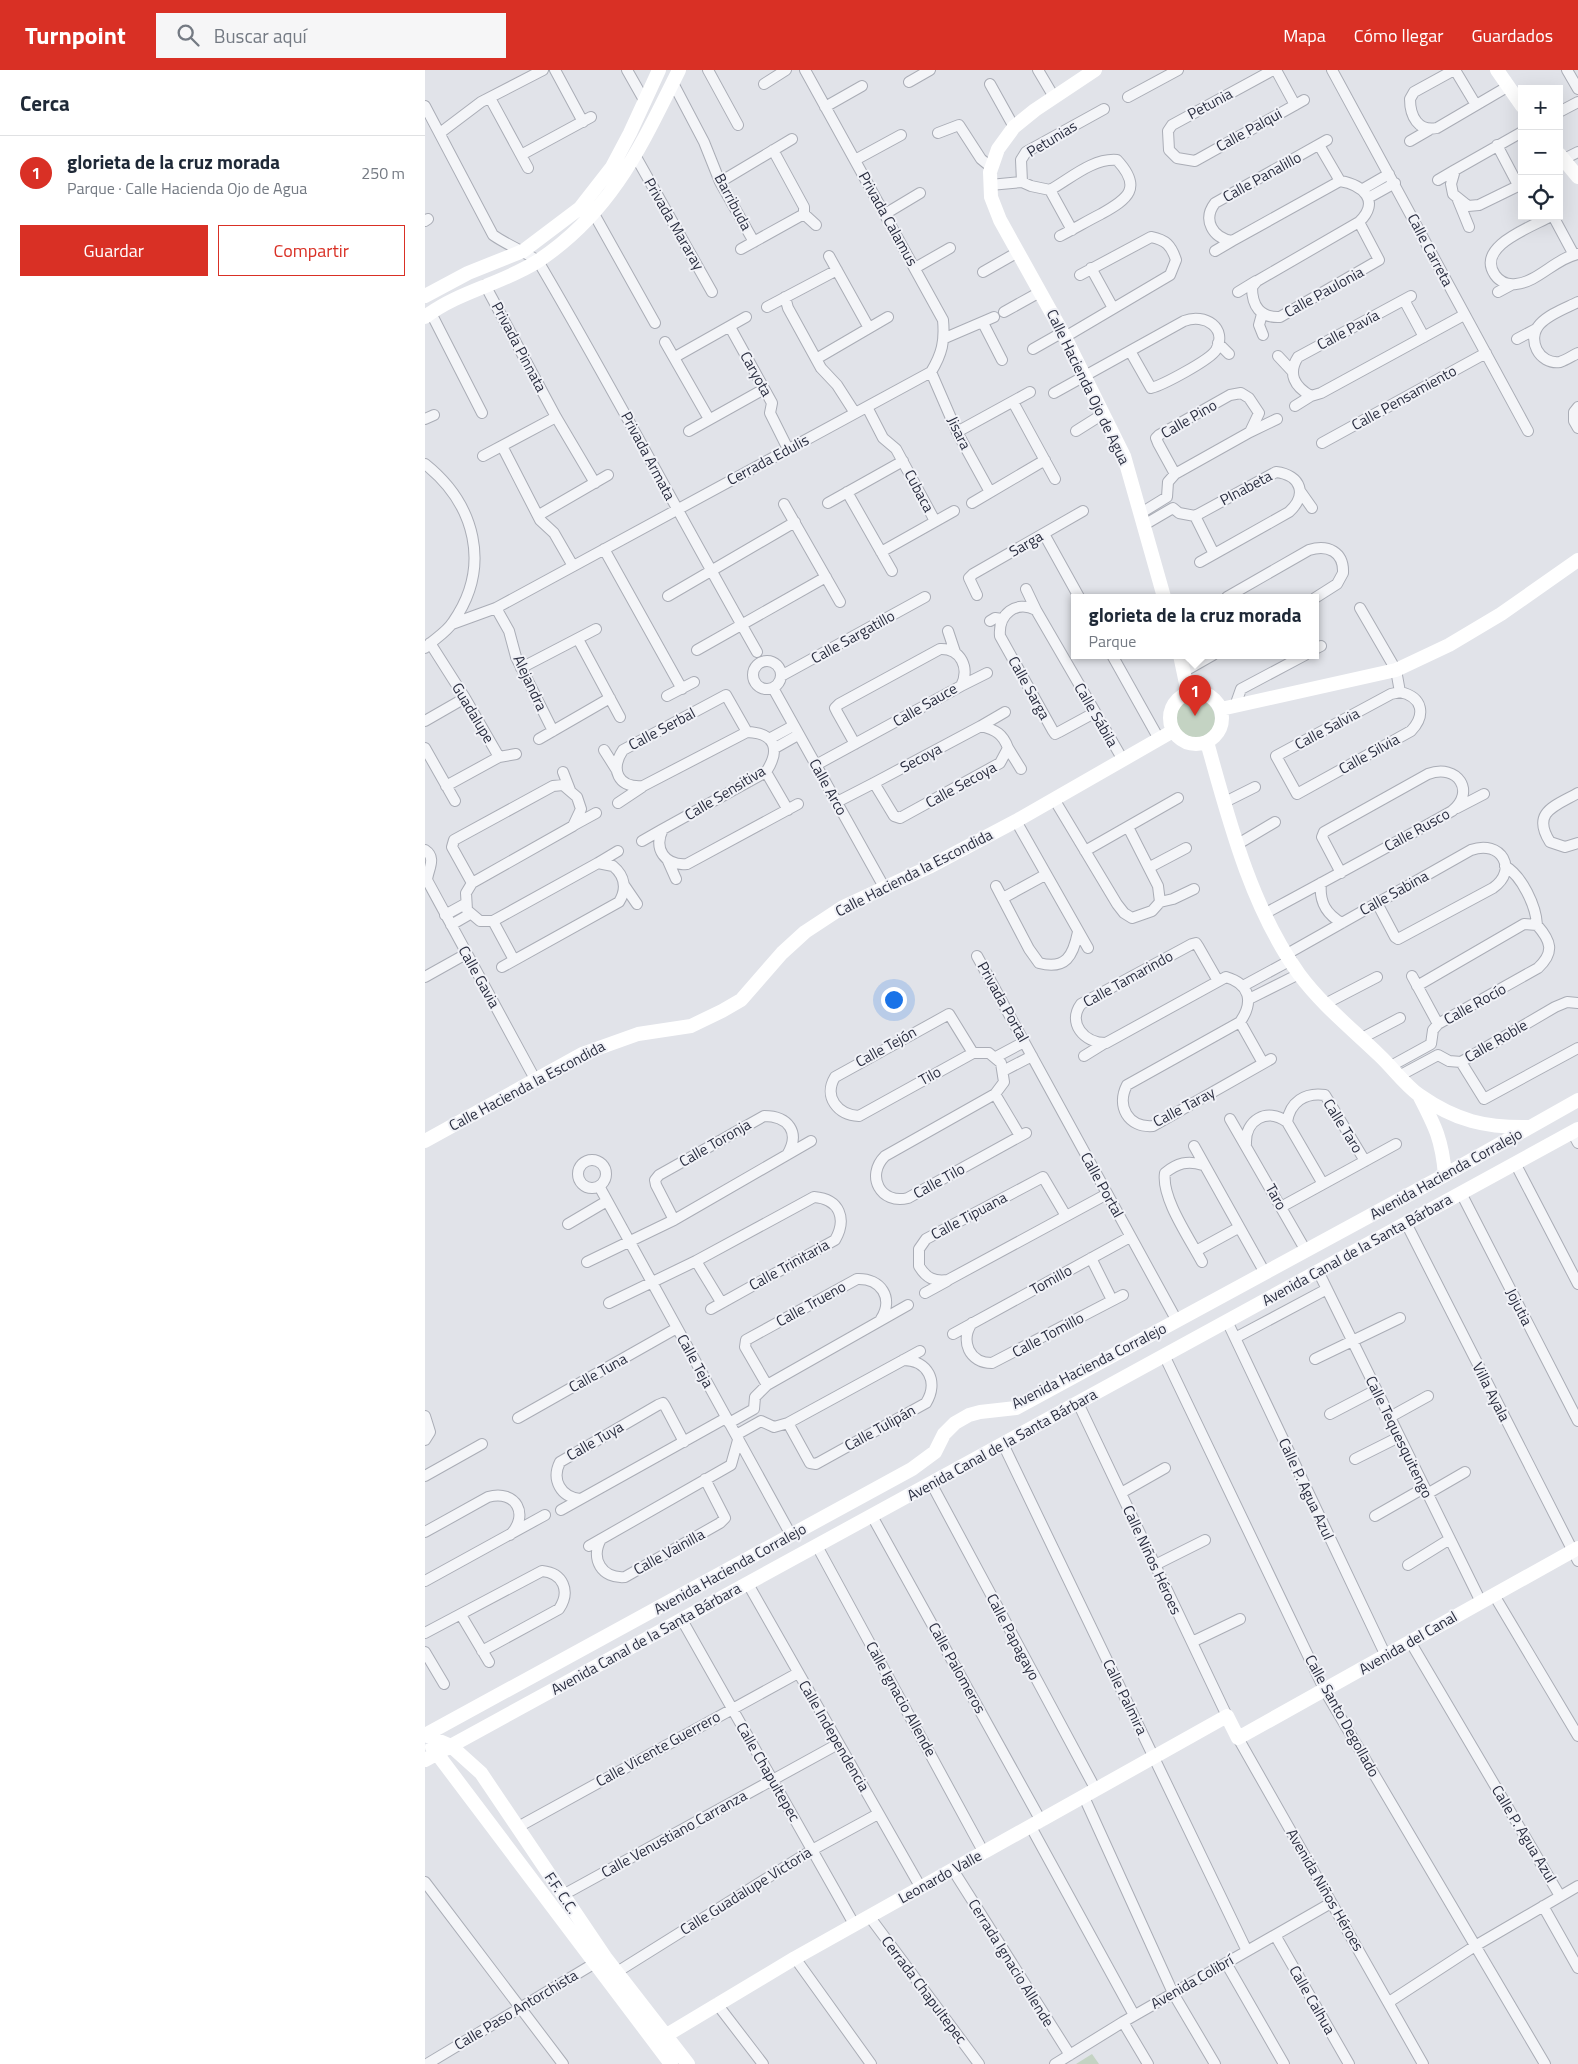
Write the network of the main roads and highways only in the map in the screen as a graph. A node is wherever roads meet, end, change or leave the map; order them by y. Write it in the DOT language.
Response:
graph roads {
  1 [pos="659,70"];
  2 [pos="1497,70"];
  3 [pos="1091,71"];
  4 [pos="676,76"];
  5 [pos="1518,101"];
  6 [pos="1563,157"];
  7 [pos="1578,177"];
  8 [pos="425,296"];
  9 [pos="428,315"];
  10 [pos="1578,560"];
  11 [pos="1163,594"];
  12 [pos="1181,659"];
  13 [pos="1188,693"];
  14 [pos="1221,709"];
  15 [pos="1173,731"];
  16 [pos="1207,742"];
  17 [pos="1419,1095"];
  18 [pos="1578,1100"];
  19 [pos="1531,1127"];
  20 [pos="1576,1134"];
  21 [pos="425,1141"];
  22 [pos="1494,1148"];
  23 [pos="1510,1166"];
  24 [pos="1445,1175"];
  25 [pos="1576,1554"];
  26 [pos="1227,1716"];
  27 [pos="425,1735"];
  28 [pos="1238,1738"];
  29 [pos="451,1746"];
  30 [pos="431,1757"];
  31 [pos="600,1960"];
  32 [pos="660,2038"];
  33 [pos="671,2064"];
  34 [pos="688,2064"];
  1 -- 8 [label="main road"];
  2 -- 5 [label="main road"];
  3 -- 11 [label="main road, Calle Hacienda Ojo de Agua"];
  4 -- 9 [label="main road"];
  6 -- 7 [label="main road"];
  10 -- 14 [label="main road"];
  12 -- 13 [label="main road"];
  13 -- 14 [label="main road"];
  13 -- 15 [label="main road"];
  14 -- 16 [label="main road"];
  15 -- 16 [label="main road"];
  15 -- 21 [label="main road, Calle Hacienda la Escondida"];
  16 -- 17 [label="main road"];
  17 -- 19 [label="main road"];
  17 -- 24 [label="main road"];
  18 -- 19 [label="main road, Avenida Hacienda Corralejo"];
  19 -- 22 [label="main road, Avenida Hacienda Corralejo"];
  20 -- 23 [label="main road, Avenida Canal de la Santa Bárbara"];
  22 -- 23 [label="main road"];
  22 -- 24 [label="main road, Avenida Hacienda Corralejo"];
  23 -- 29 [label="main road, Avenida Canal de la Santa Bárbara"];
  24 -- 27 [label="main road, Avenida Hacienda Corralejo"];
  25 -- 28 [label="main road, Avenida del Canal"];
  26 -- 28 [label="main road, Avenida Niños Héroes"];
  26 -- 32 [label="main road, Leonardo Valle"];
  27 -- 29 [label="main road, F.F. C.C."];
  27 -- 30 [label="main road, F.F. C.C."];
  29 -- 30 [label="main road, Avenida Canal de la Santa Bárbara"];
  29 -- 31 [label="main road, F.F. C.C."];
  30 -- 31 [label="main road, F.F. C.C."];
  31 -- 32 [label="main road, F.F. C.C."];
  31 -- 32 [label="main road, F.F. C.C."];
  32 -- 33 [label="main road, F.F. C.C."];
  32 -- 34 [label="main road, F.F. C.C."];
}
